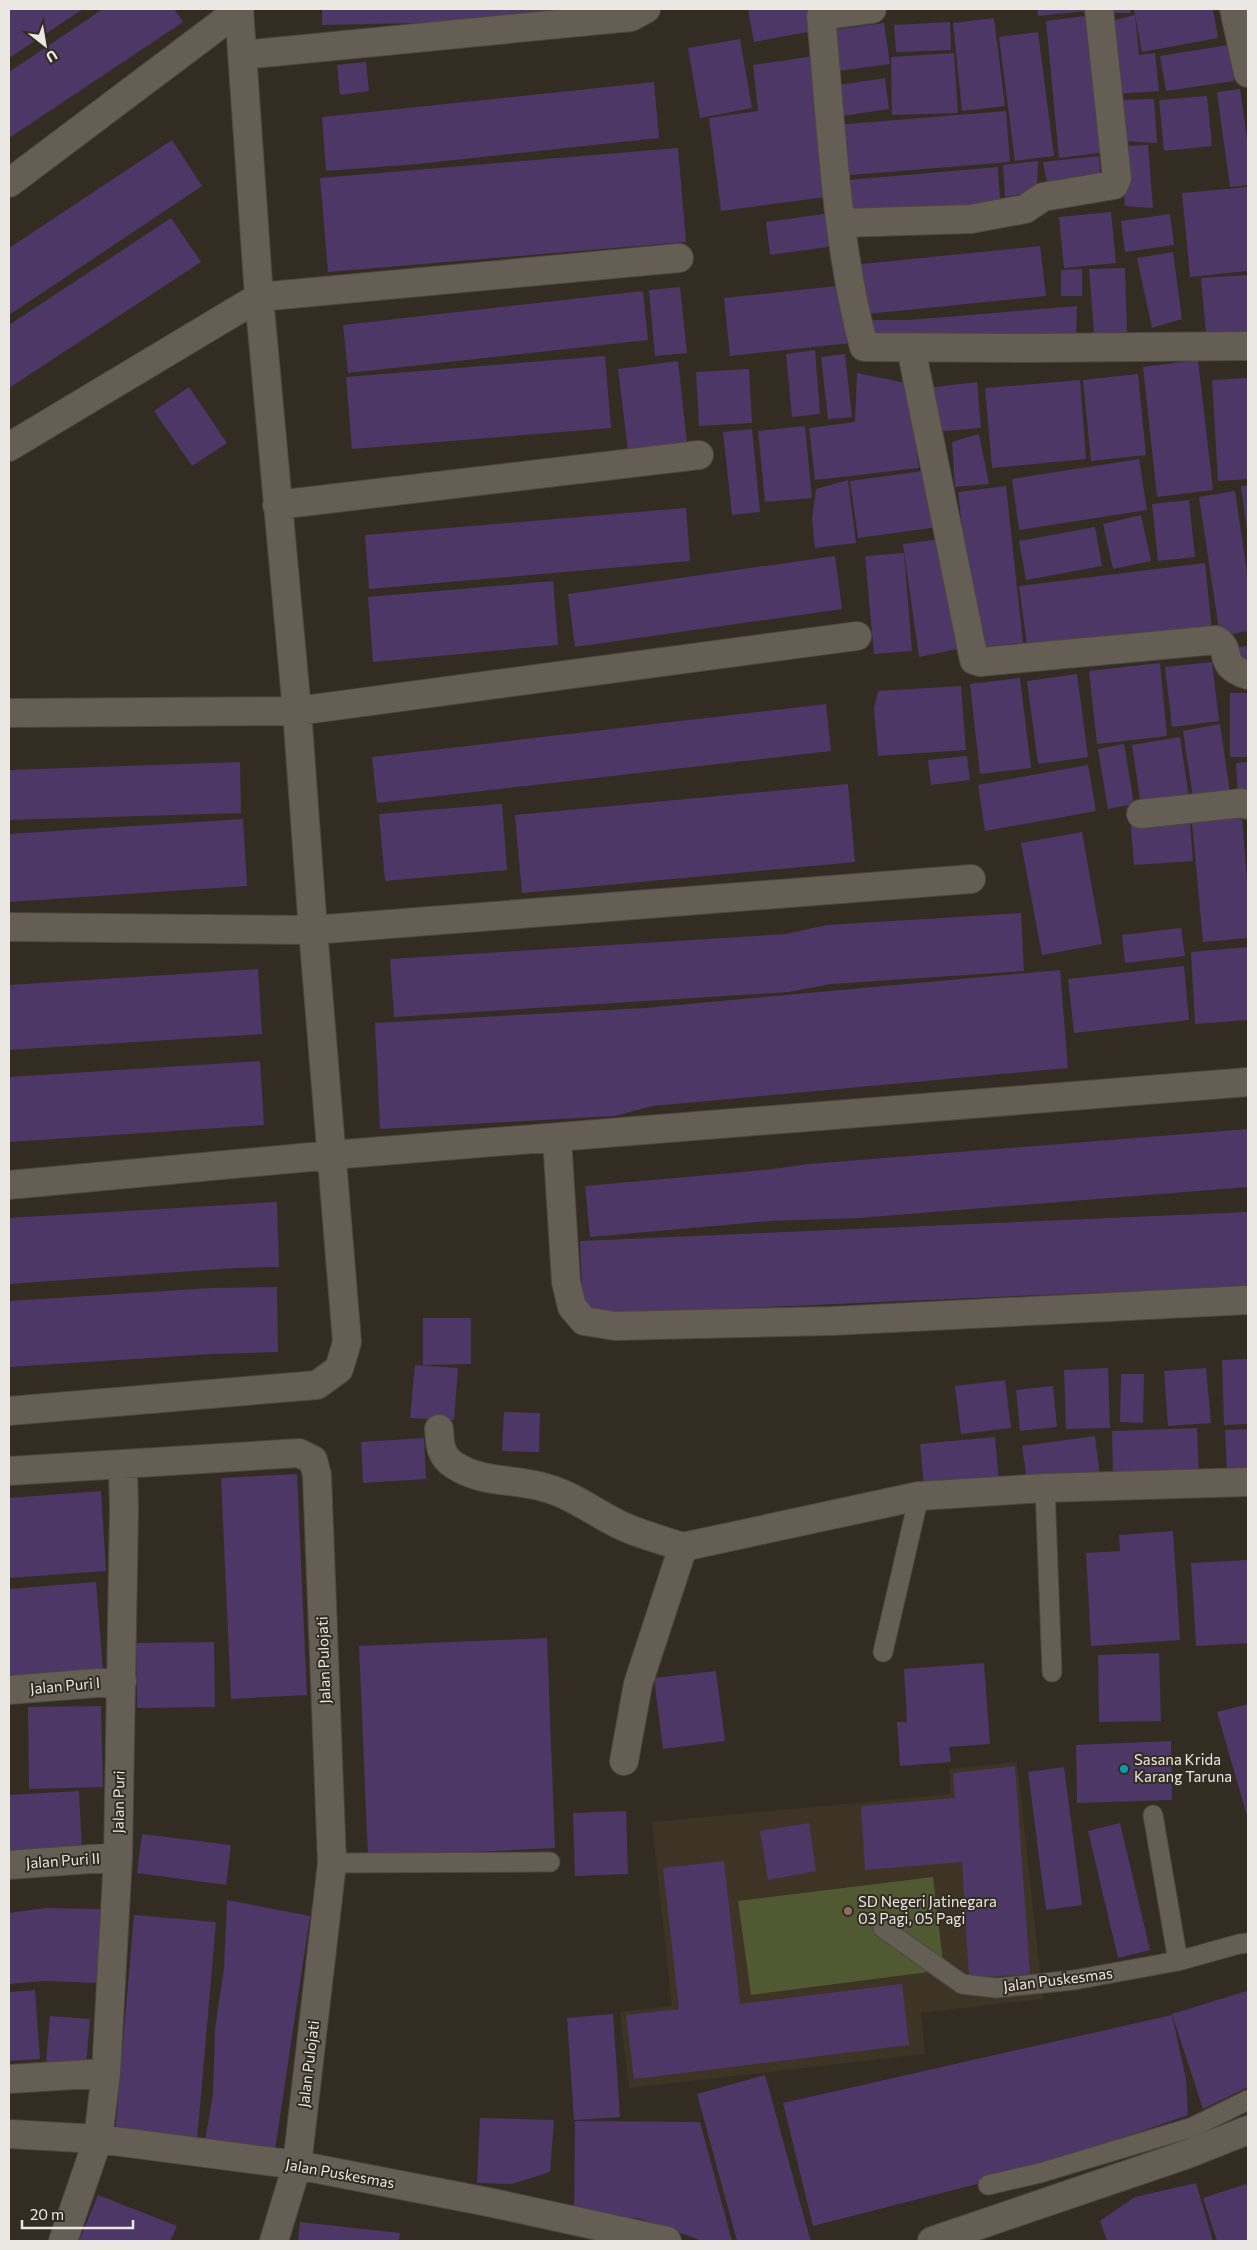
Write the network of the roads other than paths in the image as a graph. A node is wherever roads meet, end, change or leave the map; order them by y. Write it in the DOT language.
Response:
graph roads {
  1 [pos="239,9"];
  2 [pos="646,9"];
  3 [pos="872,9"];
  4 [pos="1099,9"];
  5 [pos="1234,9"];
  6 [pos="242,54"];
  7 [pos="1248,73"];
  8 [pos="9,183"];
  9 [pos="842,223"];
  10 [pos="679,258"];
  11 [pos="259,297"];
  12 [pos="1248,346"];
  13 [pos="911,348"];
  14 [pos="9,447"];
  15 [pos="699,455"];
  16 [pos="276,504"];
  17 [pos="858,636"];
  18 [pos="1248,675"];
  19 [pos="297,711"];
  20 [pos="9,713"];
  21 [pos="1248,805"];
  22 [pos="1141,814"];
  23 [pos="971,879"];
  24 [pos="9,927"];
  25 [pos="313,930"];
  26 [pos="1248,1082"];
  27 [pos="557,1138"];
  28 [pos="332,1155"];
  29 [pos="9,1186"];
  30 [pos="1248,1300"];
  31 [pos="9,1411"];
  32 [pos="439,1429"];
  33 [pos="123,1465"];
  34 [pos="9,1470"];
  35 [pos="1248,1482"];
  36 [pos="1045,1488"];
  37 [pos="919,1496"];
  38 [pos="683,1547"];
  39 [pos="883,1652"];
  40 [pos="1052,1672"];
  41 [pos="122,1681"];
  42 [pos="9,1690"];
  43 [pos="624,1761"];
  44 [pos="1153,1815"];
  45 [pos="118,1856"];
  46 [pos="550,1862"];
  47 [pos="332,1863"];
  48 [pos="9,1865"];
  49 [pos="884,1928"];
  50 [pos="1248,1943"];
  51 [pos="1178,1961"];
  52 [pos="106,2073"];
  53 [pos="9,2079"];
  54 [pos="1248,2100"];
  55 [pos="1248,2130"];
  56 [pos="9,2134"];
  57 [pos="98,2140"];
  58 [pos="298,2165"];
  59 [pos="988,2185"];
  60 [pos="658,2240"];
  61 [pos="63,2241"];
  62 [pos="274,2241"];
  63 [pos="932,2241"];
  1 -- 6 [label="street"];
  1 -- 8 [label="street"];
  2 -- 6 [label="street"];
  3 -- 9 [label="street"];
  4 -- 9 [label="street"];
  5 -- 7 [label="street"];
  6 -- 11 [label="street"];
  9 -- 13 [label="street"];
  10 -- 11 [label="street"];
  11 -- 14 [label="street"];
  11 -- 16 [label="street"];
  12 -- 13 [label="street"];
  13 -- 18 [label="street"];
  15 -- 16 [label="street"];
  16 -- 19 [label="street"];
  17 -- 19 [label="street"];
  19 -- 20 [label="street"];
  19 -- 25 [label="street"];
  21 -- 22 [label="street"];
  23 -- 25 [label="street"];
  24 -- 25 [label="street"];
  25 -- 28 [label="street"];
  26 -- 27 [label="street"];
  27 -- 28 [label="street"];
  27 -- 30 [label="street"];
  28 -- 29 [label="street"];
  28 -- 31 [label="street"];
  32 -- 38 [label="street"];
  33 -- 34 [label="street, Jalan Pulojati"];
  33 -- 41 [label="street, Jalan Puri"];
  33 -- 47 [label="street, Jalan Pulojati"];
  35 -- 36 [label="street"];
  36 -- 37 [label="street"];
  36 -- 40 [label="lane"];
  37 -- 38 [label="street"];
  37 -- 39 [label="lane"];
  38 -- 43 [label="street"];
  41 -- 42 [label="street, Jalan Puri I"];
  41 -- 45 [label="street, Jalan Puri"];
  44 -- 51 [label="lane"];
  45 -- 48 [label="street, Jalan Puri II"];
  45 -- 52 [label="street, Jalan Puri"];
  46 -- 47 [label="lane"];
  47 -- 58 [label="street, Jalan Pulojati"];
  49 -- 51 [label="lane, Jalan Puskesmas"];
  50 -- 51 [label="lane, Jalan Puskesmas"];
  52 -- 53 [label="street"];
  52 -- 57 [label="street, Jalan Puri"];
  54 -- 59 [label="lane"];
  55 -- 63 [label="street"];
  56 -- 57 [label="street, Jalan Puskesmas"];
  57 -- 58 [label="street, Jalan Puskesmas"];
  57 -- 61 [label="street"];
  58 -- 60 [label="street, Jalan Puskesmas"];
  58 -- 62 [label="street, Jalan Pulojati"];
}
